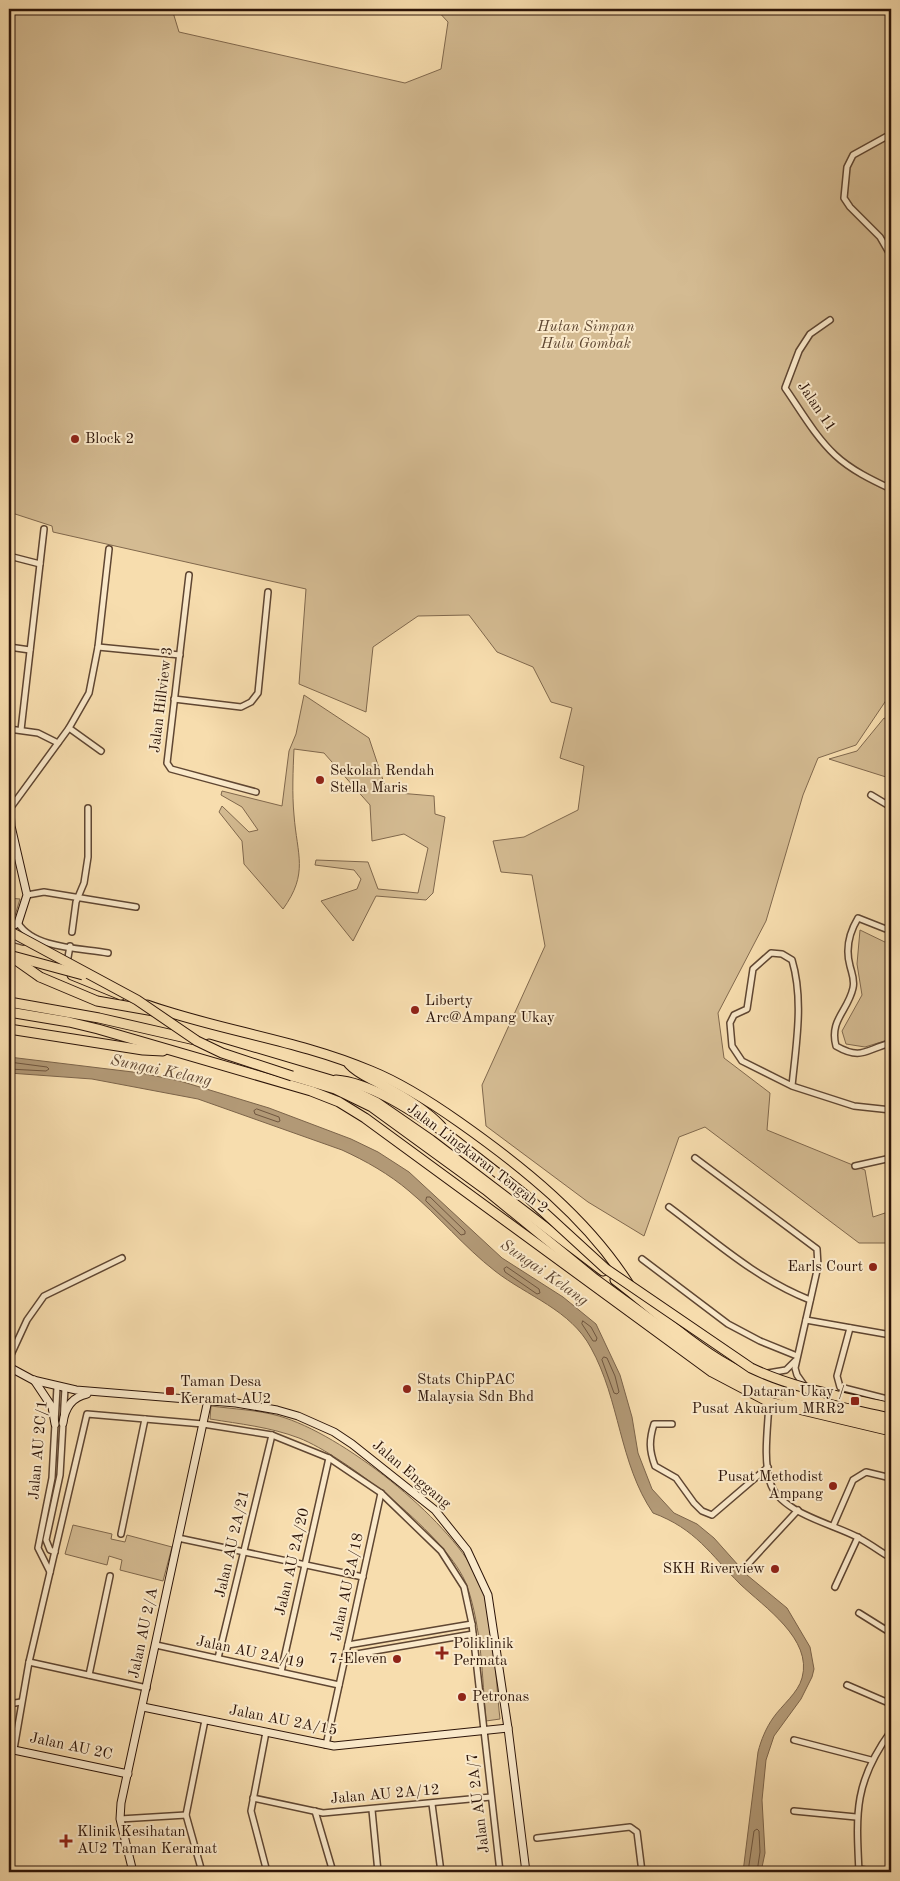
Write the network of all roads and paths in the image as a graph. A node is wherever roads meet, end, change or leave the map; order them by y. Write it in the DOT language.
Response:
graph roads {
  1 [pos="891,134"];
  2 [pos="891,256"];
  3 [pos="830,320"];
  4 [pos="891,489"];
  5 [pos="44,529"];
  6 [pos="109,549"];
  7 [pos="9,556"];
  8 [pos="40,564"];
  9 [pos="189,575"];
  10 [pos="268,592"];
  11 [pos="98,646"];
  12 [pos="9,647"];
  13 [pos="30,650"];
  14 [pos="180,655"];
  15 [pos="174,699"];
  16 [pos="69,728"];
  17 [pos="9,729"];
  18 [pos="21,730"];
  19 [pos="58,743"];
  20 [pos="101,751"];
  21 [pos="256,792"];
  22 [pos="870,795"];
  23 [pos="891,806"];
  24 [pos="88,808"];
  25 [pos="9,810"];
  26 [pos="28,895"];
  27 [pos="79,898"];
  28 [pos="136,908"];
  29 [pos="18,923"];
  30 [pos="9,930"];
  31 [pos="891,931"];
  32 [pos="72,932"];
  33 [pos="9,938"];
  34 [pos="51,943"];
  35 [pos="70,946"];
  36 [pos="108,953"];
  37 [pos="9,955"];
  38 [pos="9,959"];
  39 [pos="65,972"];
  40 [pos="98,979"];
  41 [pos="9,1002"];
  42 [pos="9,1012"];
  43 [pos="176,1015"];
  44 [pos="9,1028"];
  45 [pos="891,1043"];
  46 [pos="175,1051"];
  47 [pos="347,1062"];
  48 [pos="331,1080"];
  49 [pos="792,1086"];
  50 [pos="891,1110"];
  51 [pos="450,1136"];
  52 [pos="695,1158"];
  53 [pos="891,1158"];
  54 [pos="855,1166"];
  55 [pos="669,1207"];
  56 [pos="122,1258"];
  57 [pos="642,1259"];
  58 [pos="636,1296"];
  59 [pos="810,1300"];
  60 [pos="806,1320"];
  61 [pos="850,1328"];
  62 [pos="891,1334"];
  63 [pos="797,1356"];
  64 [pos="9,1359"];
  65 [pos="9,1367"];
  66 [pos="741,1372"];
  67 [pos="33,1380"];
  68 [pos="61,1388"];
  69 [pos="100,1392"];
  70 [pos="208,1400"];
  71 [pos="820,1400"];
  72 [pos="891,1400"];
  73 [pos="769,1402"];
  74 [pos="891,1408"];
  75 [pos="891,1416"];
  76 [pos="145,1419"];
  77 [pos="59,1423"];
  78 [pos="891,1423"];
  79 [pos="202,1424"];
  80 [pos="672,1424"];
  81 [pos="891,1431"];
  82 [pos="272,1435"];
  83 [pos="329,1458"];
  84 [pos="768,1467"];
  85 [pos="891,1478"];
  86 [pos="381,1493"];
  87 [pos="798,1510"];
  88 [pos="833,1526"];
  89 [pos="120,1534"];
  90 [pos="858,1537"];
  91 [pos="178,1538"];
  92 [pos="55,1552"];
  93 [pos="244,1552"];
  94 [pos="891,1558"];
  95 [pos="749,1563"];
  96 [pos="305,1564"];
  97 [pos="50,1572"];
  98 [pos="110,1576"];
  99 [pos="363,1577"];
  100 [pos="835,1587"];
  101 [pos="859,1613"];
  102 [pos="472,1624"];
  103 [pos="891,1633"];
  104 [pos="473,1634"];
  105 [pos="156,1644"];
  106 [pos="348,1645"];
  107 [pos="345,1656"];
  108 [pos="218,1658"];
  109 [pos="29,1662"];
  110 [pos="281,1672"];
  111 [pos="89,1675"];
  112 [pos="339,1685"];
  113 [pos="848,1685"];
  114 [pos="147,1688"];
  115 [pos="21,1702"];
  116 [pos="9,1704"];
  117 [pos="891,1704"];
  118 [pos="143,1707"];
  119 [pos="205,1720"];
  120 [pos="508,1728"];
  121 [pos="483,1731"];
  122 [pos="891,1731"];
  123 [pos="266,1732"];
  124 [pos="886,1737"];
  125 [pos="794,1740"];
  126 [pos="891,1742"];
  127 [pos="326,1745"];
  128 [pos="11,1749"];
  129 [pos="871,1760"];
  130 [pos="128,1774"];
  131 [pos="491,1797"];
  132 [pos="253,1798"];
  133 [pos="432,1804"];
  134 [pos="372,1810"];
  135 [pos="794,1811"];
  136 [pos="315,1812"];
  137 [pos="186,1816"];
  138 [pos="856,1817"];
  139 [pos="120,1819"];
  140 [pos="537,1838"];
  141 [pos="859,1870"];
  142 [pos="133,1872"];
  143 [pos="202,1872"];
  144 [pos="267,1872"];
  145 [pos="333,1872"];
  146 [pos="378,1872"];
  147 [pos="441,1872"];
  148 [pos="500,1872"];
  149 [pos="526,1872"];
  150 [pos="642,1872"];
  151 [pos="879,1872"];
  1 -- 2 [label="street"];
  3 -- 4 [label="street, Jalan 11"];
  5 -- 8 [label="street"];
  6 -- 11 [label="street"];
  7 -- 8 [label="street"];
  8 -- 13 [label="street"];
  9 -- 14 [label="street, Jalan Hillview 3"];
  10 -- 15 [label="street"];
  11 -- 14 [label="street"];
  11 -- 16 [label="street"];
  12 -- 13 [label="street"];
  13 -- 18 [label="street"];
  14 -- 15 [label="street, Jalan Hillview 3"];
  15 -- 21 [label="street, Jalan Hillview 3"];
  16 -- 19 [label="street"];
  16 -- 20 [label="street"];
  17 -- 18 [label="street"];
  18 -- 19 [label="street"];
  19 -- 25 [label="street"];
  22 -- 23 [label="street"];
  24 -- 27 [label="street"];
  25 -- 26 [label="street"];
  26 -- 27 [label="street"];
  26 -- 29 [label="street"];
  27 -- 28 [label="street"];
  27 -- 32 [label="street"];
  29 -- 30 [label="street"];
  29 -- 34 [label="street"];
  30 -- 40 [label="highway, bridge"];
  31 -- 45 [label="street"];
  33 -- 34 [label="street"];
  34 -- 35 [label="street"];
  35 -- 36 [label="street"];
  35 -- 39 [label="street"];
  37 -- 40 [label="highway, bridge"];
  37 -- 43 [label="highway, bridge"];
  38 -- 39 [label="highway"];
  39 -- 43 [label="highway"];
  40 -- 78 [label="highway, bridge"];
  41 -- 48 [label="highway, Jalan Lingkaran Tengah 2"];
  42 -- 46 [label="highway"];
  43 -- 47 [label="highway"];
  44 -- 46 [label="highway"];
  46 -- 73 [label="highway"];
  47 -- 51 [label="highway"];
  47 -- 58 [label="highway"];
  48 -- 51 [label="highway"];
  48 -- 58 [label="highway, Jalan Lingkaran Tengah 2"];
  49 -- 49 [label="street"];
  49 -- 50 [label="street"];
  51 -- 74 [label="highway, bridge"];
  52 -- 59 [label="street"];
  53 -- 54 [label="street"];
  55 -- 59 [label="street"];
  56 -- 64 [label="street"];
  57 -- 63 [label="street"];
  58 -- 66 [label="highway, Jalan Lingkaran Tengah 2"];
  59 -- 60 [label="street"];
  60 -- 61 [label="street"];
  60 -- 63 [label="street"];
  61 -- 62 [label="street"];
  61 -- 72 [label="street"];
  63 -- 66 [label="street"];
  63 -- 71 [label="street"];
  65 -- 67 [label="street, Jalan Enggang"];
  66 -- 71 [label="highway, Jalan Lingkaran Tengah 2"];
  67 -- 68 [label="street, Jalan Enggang"];
  67 -- 77 [label="street"];
  68 -- 69 [label="street, Jalan Enggang"];
  68 -- 77 [label="street, Jalan AU 2C/1"];
  69 -- 70 [label="street, Jalan Enggang"];
  69 -- 77 [label="street"];
  70 -- 79 [label="street, Jalan AU 2/A"];
  70 -- 120 [label="street, Jalan Enggang"];
  71 -- 75 [label="highway, Jalan Lingkaran Tengah 2"];
  73 -- 81 [label="highway"];
  73 -- 84 [label="street"];
  76 -- 79 [label="street, Jalan AU 2A/7"];
  76 -- 89 [label="street"];
  76 -- 92 [label="street, Jalan AU 2A/7"];
  77 -- 92 [label="street, Jalan AU 2C/1"];
  77 -- 97 [label="street, Jalan AU 2C/1"];
  79 -- 82 [label="street, Jalan AU 2A/7"];
  79 -- 91 [label="street, Jalan AU 2/A"];
  80 -- 84 [label="street"];
  82 -- 83 [label="street, Jalan AU 2A/7"];
  82 -- 93 [label="street, Jalan AU 2A/21"];
  83 -- 86 [label="street, Jalan AU 2A/7"];
  83 -- 96 [label="street, Jalan AU 2A/20"];
  84 -- 87 [label="street"];
  85 -- 88 [label="street"];
  86 -- 99 [label="street, Jalan AU 2A/18"];
  86 -- 102 [label="street, Jalan AU 2A/7"];
  87 -- 88 [label="street"];
  87 -- 95 [label="street"];
  88 -- 90 [label="street"];
  90 -- 94 [label="street"];
  90 -- 100 [label="street"];
  91 -- 93 [label="street"];
  91 -- 105 [label="street, Jalan AU 2/A"];
  92 -- 97 [label="street"];
  93 -- 96 [label="street"];
  93 -- 108 [label="street, Jalan AU 2A/21"];
  96 -- 99 [label="street"];
  96 -- 110 [label="street, Jalan AU 2A/20"];
  97 -- 109 [label="street"];
  98 -- 111 [label="street"];
  99 -- 106 [label="street, Jalan AU 2A/18"];
  101 -- 103 [label="street"];
  102 -- 104 [label="street, Jalan AU 2A/7"];
  102 -- 106 [label="street"];
  104 -- 107 [label="street"];
  104 -- 121 [label="street, Jalan AU 2A/7"];
  105 -- 108 [label="street, Jalan AU 2A/19"];
  105 -- 114 [label="street, Jalan AU 2/A"];
  106 -- 107 [label="street, Jalan AU 2A/18"];
  107 -- 112 [label="street, Jalan AU 2A/18"];
  108 -- 110 [label="street, Jalan AU 2A/19"];
  109 -- 111 [label="street"];
  109 -- 115 [label="street"];
  110 -- 112 [label="street, Jalan AU 2A/19"];
  111 -- 114 [label="street"];
  112 -- 127 [label="street, Jalan AU 2A/18"];
  113 -- 117 [label="street"];
  114 -- 118 [label="street, Jalan AU 2/A"];
  115 -- 116 [label="street"];
  115 -- 128 [label="street"];
  118 -- 119 [label="street, Jalan AU 2A/15"];
  118 -- 130 [label="street, Jalan AU 2/A"];
  119 -- 123 [label="street, Jalan AU 2A/15"];
  119 -- 137 [label="street"];
  120 -- 121 [label="street, Jalan AU 2A/15"];
  120 -- 149 [label="street, Jalan Enggang"];
  121 -- 127 [label="street, Jalan AU 2A/15"];
  121 -- 131 [label="street, Jalan AU 2A/7"];
  122 -- 124 [label="street"];
  123 -- 127 [label="street, Jalan AU 2A/15"];
  123 -- 132 [label="street"];
  124 -- 126 [label="street"];
  124 -- 129 [label="street"];
  125 -- 129 [label="street"];
  128 -- 130 [label="street, Jalan AU 2C"];
  129 -- 138 [label="street"];
  130 -- 139 [label="street, Jalan AU 2/A"];
  131 -- 133 [label="street, Jalan AU 2A/12"];
  131 -- 148 [label="street, Jalan AU 2A/7"];
  132 -- 136 [label="street, Jalan AU 2A/12"];
  132 -- 144 [label="street"];
  133 -- 134 [label="street, Jalan AU 2A/12"];
  133 -- 147 [label="street"];
  134 -- 136 [label="street, Jalan AU 2A/12"];
  134 -- 146 [label="street"];
  135 -- 138 [label="street"];
  136 -- 145 [label="street"];
  137 -- 139 [label="street"];
  137 -- 143 [label="street"];
  138 -- 141 [label="street"];
  139 -- 142 [label="street, Jalan AU 2/A"];
  140 -- 150 [label="street"];
  141 -- 151 [label="street"];
}
